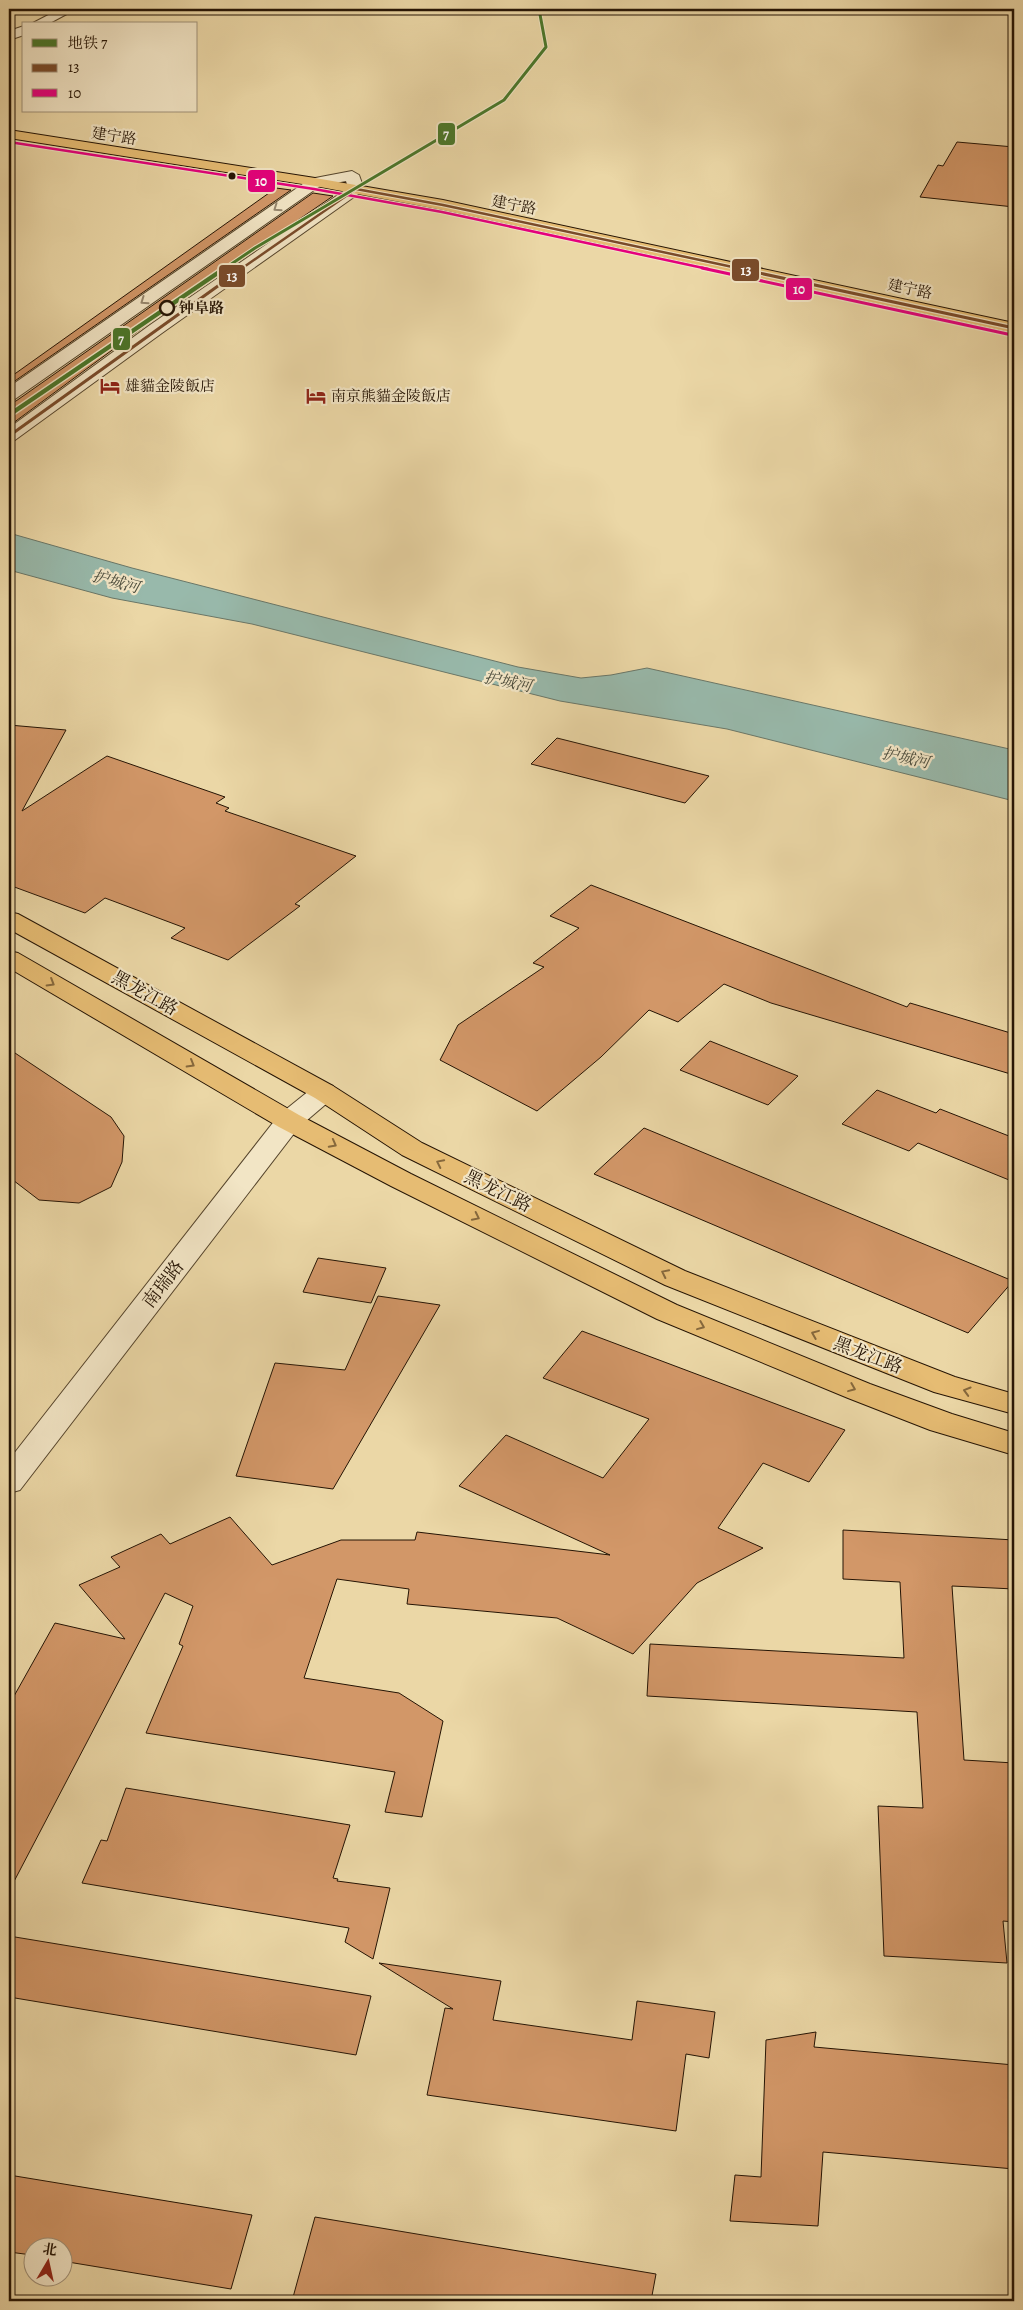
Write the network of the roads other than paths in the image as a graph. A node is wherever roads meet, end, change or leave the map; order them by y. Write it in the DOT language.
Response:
graph roads {
  1 [pos="70,9"];
  2 [pos="41,22"];
  3 [pos="22,31"];
  4 [pos="9,36"];
  5 [pos="9,120"];
  6 [pos="9,134"];
  7 [pos="315,182"];
  8 [pos="354,182"];
  9 [pos="540,210"];
  10 [pos="1014,328"];
  11 [pos="9,395"];
  12 [pos="9,436"];
  13 [pos="9,919"];
  14 [pos="9,958"];
  15 [pos="324,1092"];
  16 [pos="289,1121"];
  17 [pos="1014,1404"];
  18 [pos="1014,1444"];
  19 [pos="9,1482"];
  1 -- 2 [label="street"];
  3 -- 4 [label="street"];
  5 -- 8 [label="main road, 建宁路"];
  6 -- 7 [label="main road, 建宁路"];
  7 -- 8 [label="street"];
  7 -- 11 [label="street, one-way"];
  8 -- 9 [label="main road, 建宁路"];
  8 -- 10 [label="main road, 建宁路"];
  8 -- 12 [label="street"];
  13 -- 15 [label="main road, 黑龙江路"];
  14 -- 16 [label="main road, 黑龙江路, one-way"];
  15 -- 16 [label="street, 南瑞路"];
  17 -- 15 [label="main road, 黑龙江路, one-way"];
  16 -- 18 [label="main road, 黑龙江路, one-way"];
  16 -- 19 [label="street, 南瑞路"];
}
